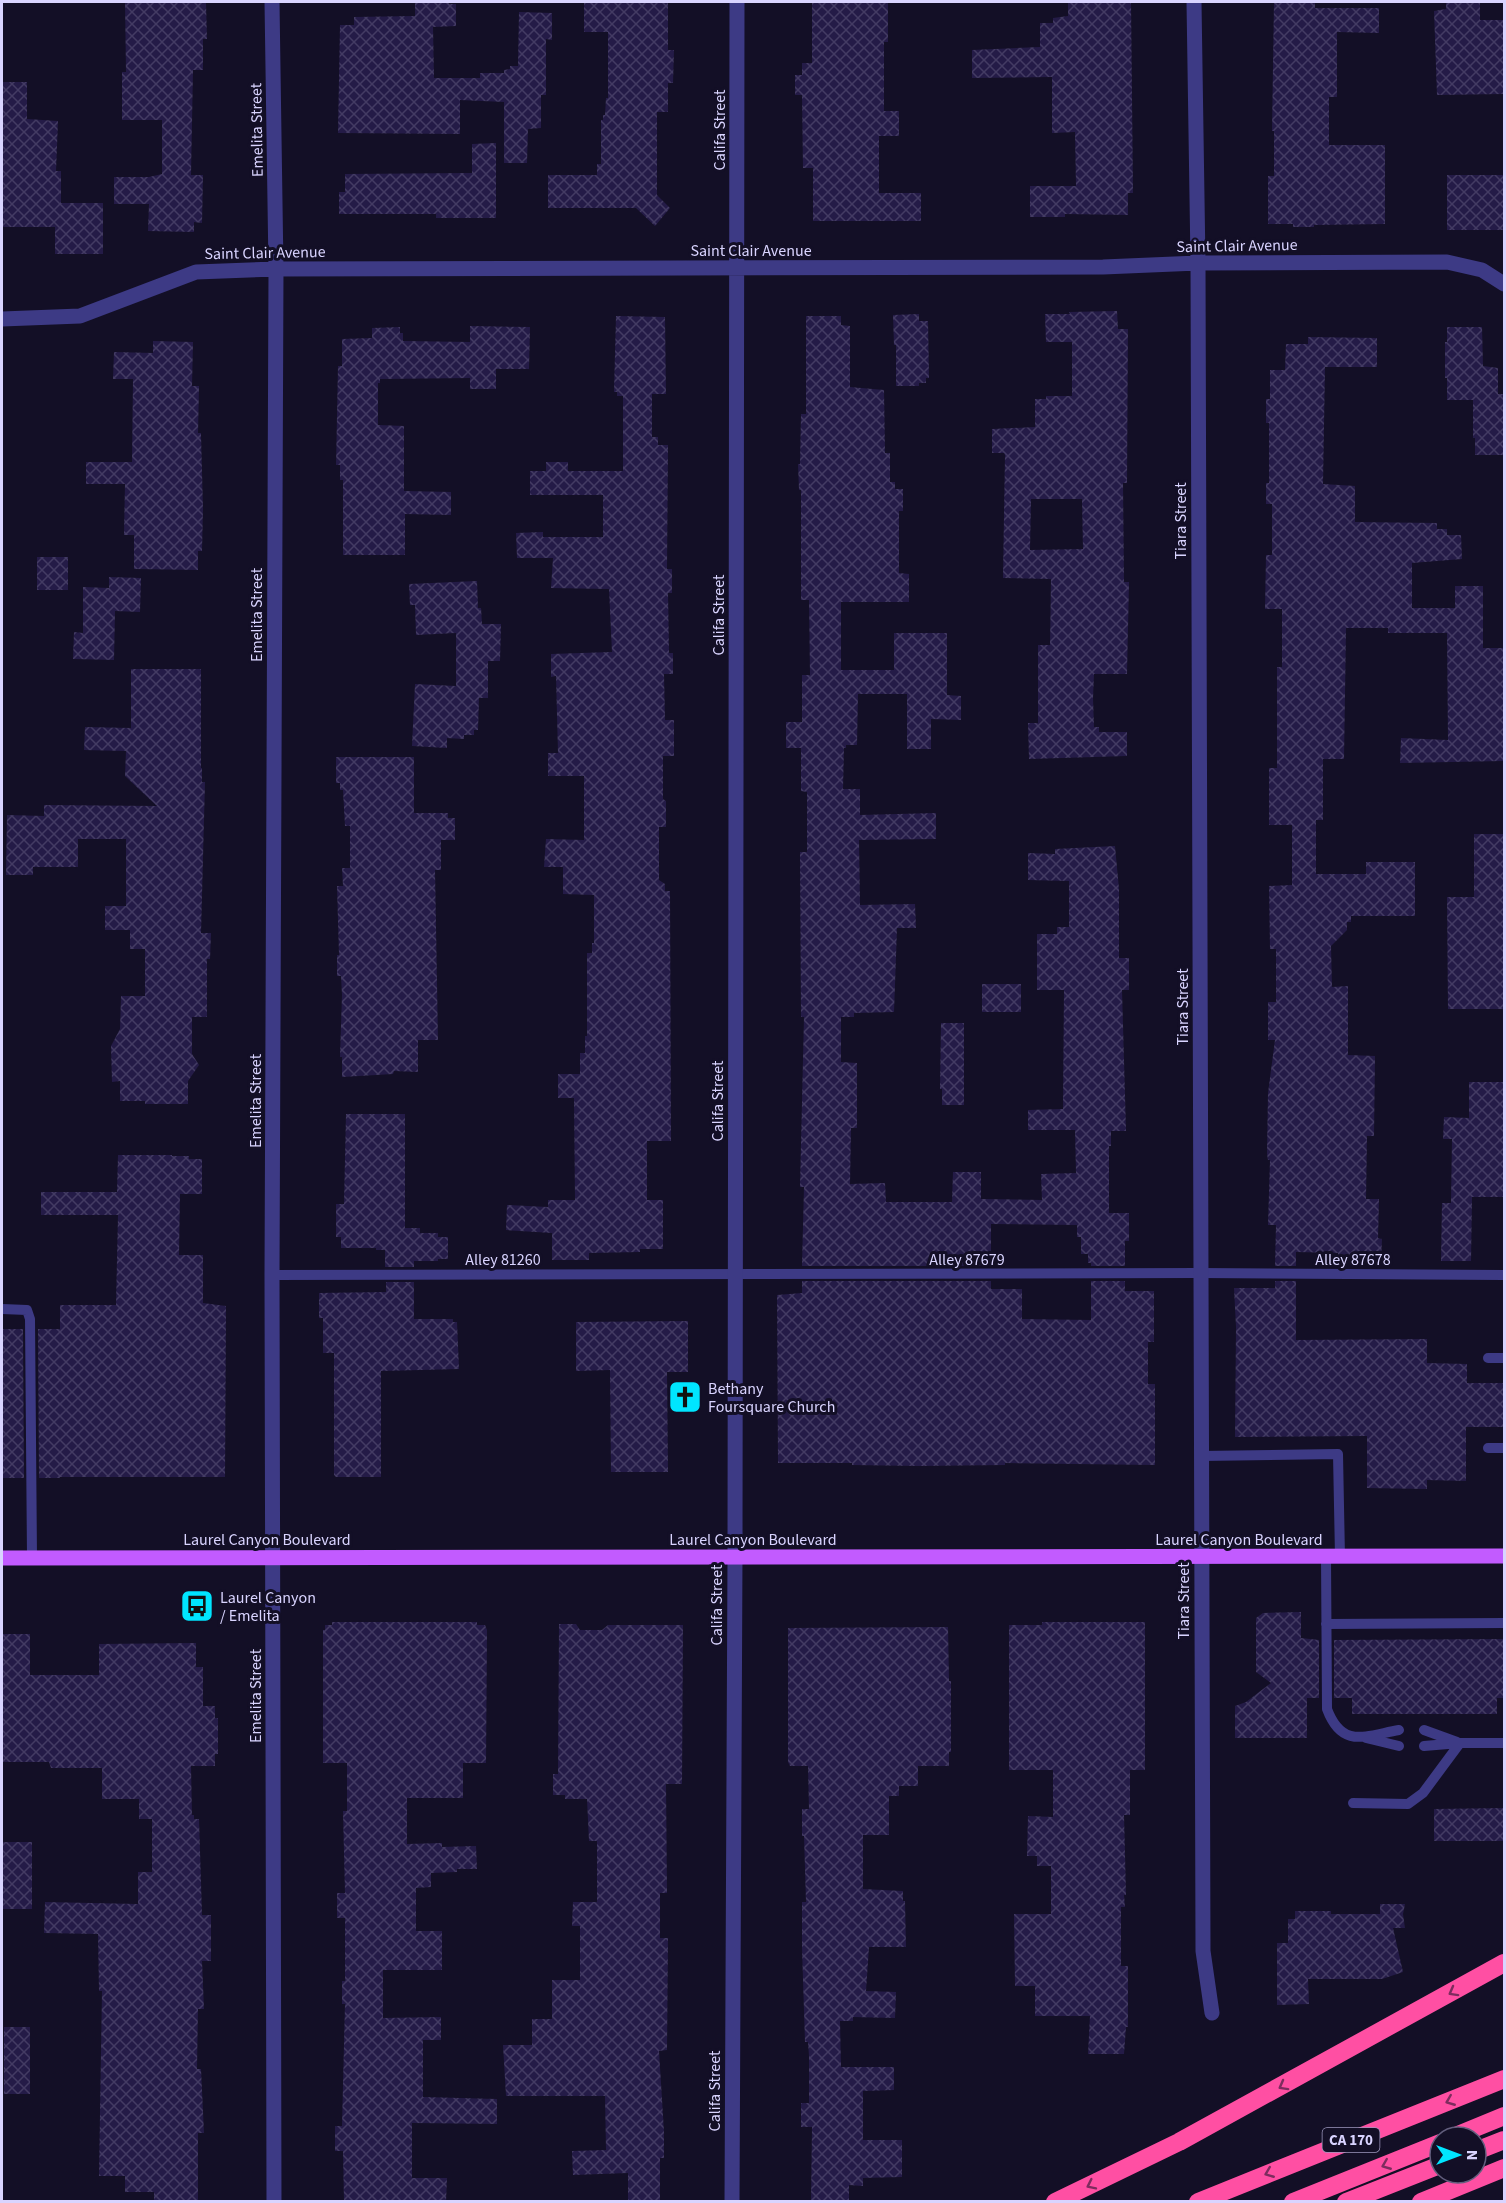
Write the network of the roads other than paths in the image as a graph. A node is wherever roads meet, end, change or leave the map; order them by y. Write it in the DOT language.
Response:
graph roads {
  1 [pos="272,2"];
  2 [pos="737,2"];
  3 [pos="1194,2"];
  4 [pos="1198,263"];
  5 [pos="276,269"];
  6 [pos="738,269"];
  7 [pos="1504,284"];
  8 [pos="2,319"];
  9 [pos="1200,1273"];
  10 [pos="734,1274"];
  11 [pos="272,1275"];
  12 [pos="1504,1275"];
  13 [pos="2,1309"];
  14 [pos="1504,1358"];
  15 [pos="1488,1359"];
  16 [pos="1488,1448"];
  17 [pos="1504,1448"];
  18 [pos="1201,1456"];
  19 [pos="735,1556"];
  20 [pos="1504,1556"];
  21 [pos="273,1557"];
  22 [pos="1201,1557"];
  23 [pos="1333,1557"];
  24 [pos="2,1558"];
  25 [pos="32,1558"];
  26 [pos="1504,1623"];
  27 [pos="1326,1624"];
  28 [pos="1399,1730"];
  29 [pos="1424,1730"];
  30 [pos="1363,1737"];
  31 [pos="1460,1743"];
  32 [pos="1504,1743"];
  33 [pos="1399,1746"];
  34 [pos="1424,1746"];
  35 [pos="1353,1803"];
  36 [pos="1504,1963"];
  37 [pos="1212,2013"];
  38 [pos="1504,2079"];
  39 [pos="1504,2116"];
  40 [pos="1482,2125"];
  41 [pos="1504,2140"];
  42 [pos="1488,2146"];
  43 [pos="1428,2147"];
  44 [pos="1504,2168"];
  45 [pos="1428,2170"];
  46 [pos="274,2202"];
  47 [pos="732,2202"];
  48 [pos="1055,2202"];
  49 [pos="1198,2202"];
  50 [pos="1293,2202"];
  51 [pos="1347,2202"];
  52 [pos="1421,2202"];
  1 -- 5 [label="street, Emelita Street"];
  2 -- 6 [label="street, Califa Street"];
  3 -- 4 [label="street, Tiara Street"];
  4 -- 6 [label="street, Saint Clair Avenue"];
  4 -- 7 [label="street, Saint Clair Avenue"];
  4 -- 9 [label="street, Tiara Street"];
  5 -- 6 [label="street, Saint Clair Avenue"];
  5 -- 8 [label="street, Saint Clair Avenue"];
  5 -- 11 [label="street, Emelita Street"];
  6 -- 10 [label="street, Califa Street"];
  9 -- 10 [label="lane, Alley 87679"];
  9 -- 12 [label="lane, Alley 87678"];
  9 -- 18 [label="street, Tiara Street"];
  10 -- 11 [label="lane, Alley 81260"];
  10 -- 19 [label="street, Califa Street"];
  11 -- 21 [label="street, Emelita Street"];
  13 -- 25 [label="lane"];
  14 -- 15 [label="lane"];
  16 -- 17 [label="lane"];
  18 -- 22 [label="street, Tiara Street"];
  18 -- 23 [label="lane"];
  19 -- 21 [label="main road, Laurel Canyon Boulevard"];
  19 -- 22 [label="main road, Laurel Canyon Boulevard"];
  19 -- 47 [label="street, Califa Street"];
  20 -- 23 [label="main road, Laurel Canyon Boulevard"];
  21 -- 25 [label="main road, Laurel Canyon Boulevard"];
  21 -- 46 [label="street, Emelita Street"];
  22 -- 23 [label="main road, Laurel Canyon Boulevard"];
  22 -- 37 [label="street, Tiara Street"];
  23 -- 27 [label="lane"];
  24 -- 25 [label="main road, Laurel Canyon Boulevard"];
  26 -- 27 [label="lane"];
  27 -- 30 [label="lane"];
  28 -- 30 [label="lane"];
  29 -- 31 [label="lane"];
  30 -- 33 [label="lane"];
  31 -- 32 [label="lane"];
  31 -- 34 [label="lane"];
  31 -- 35 [label="lane"];
  36 -- 48 [label="highway, one-way"];
  38 -- 49 [label="highway, CA 170, one-way"];
  39 -- 40 [label="highway"];
  41 -- 42 [label="highway"];
  43 -- 50 [label="highway, one-way"];
  44 -- 52 [label="highway"];
  45 -- 51 [label="highway"];
}
